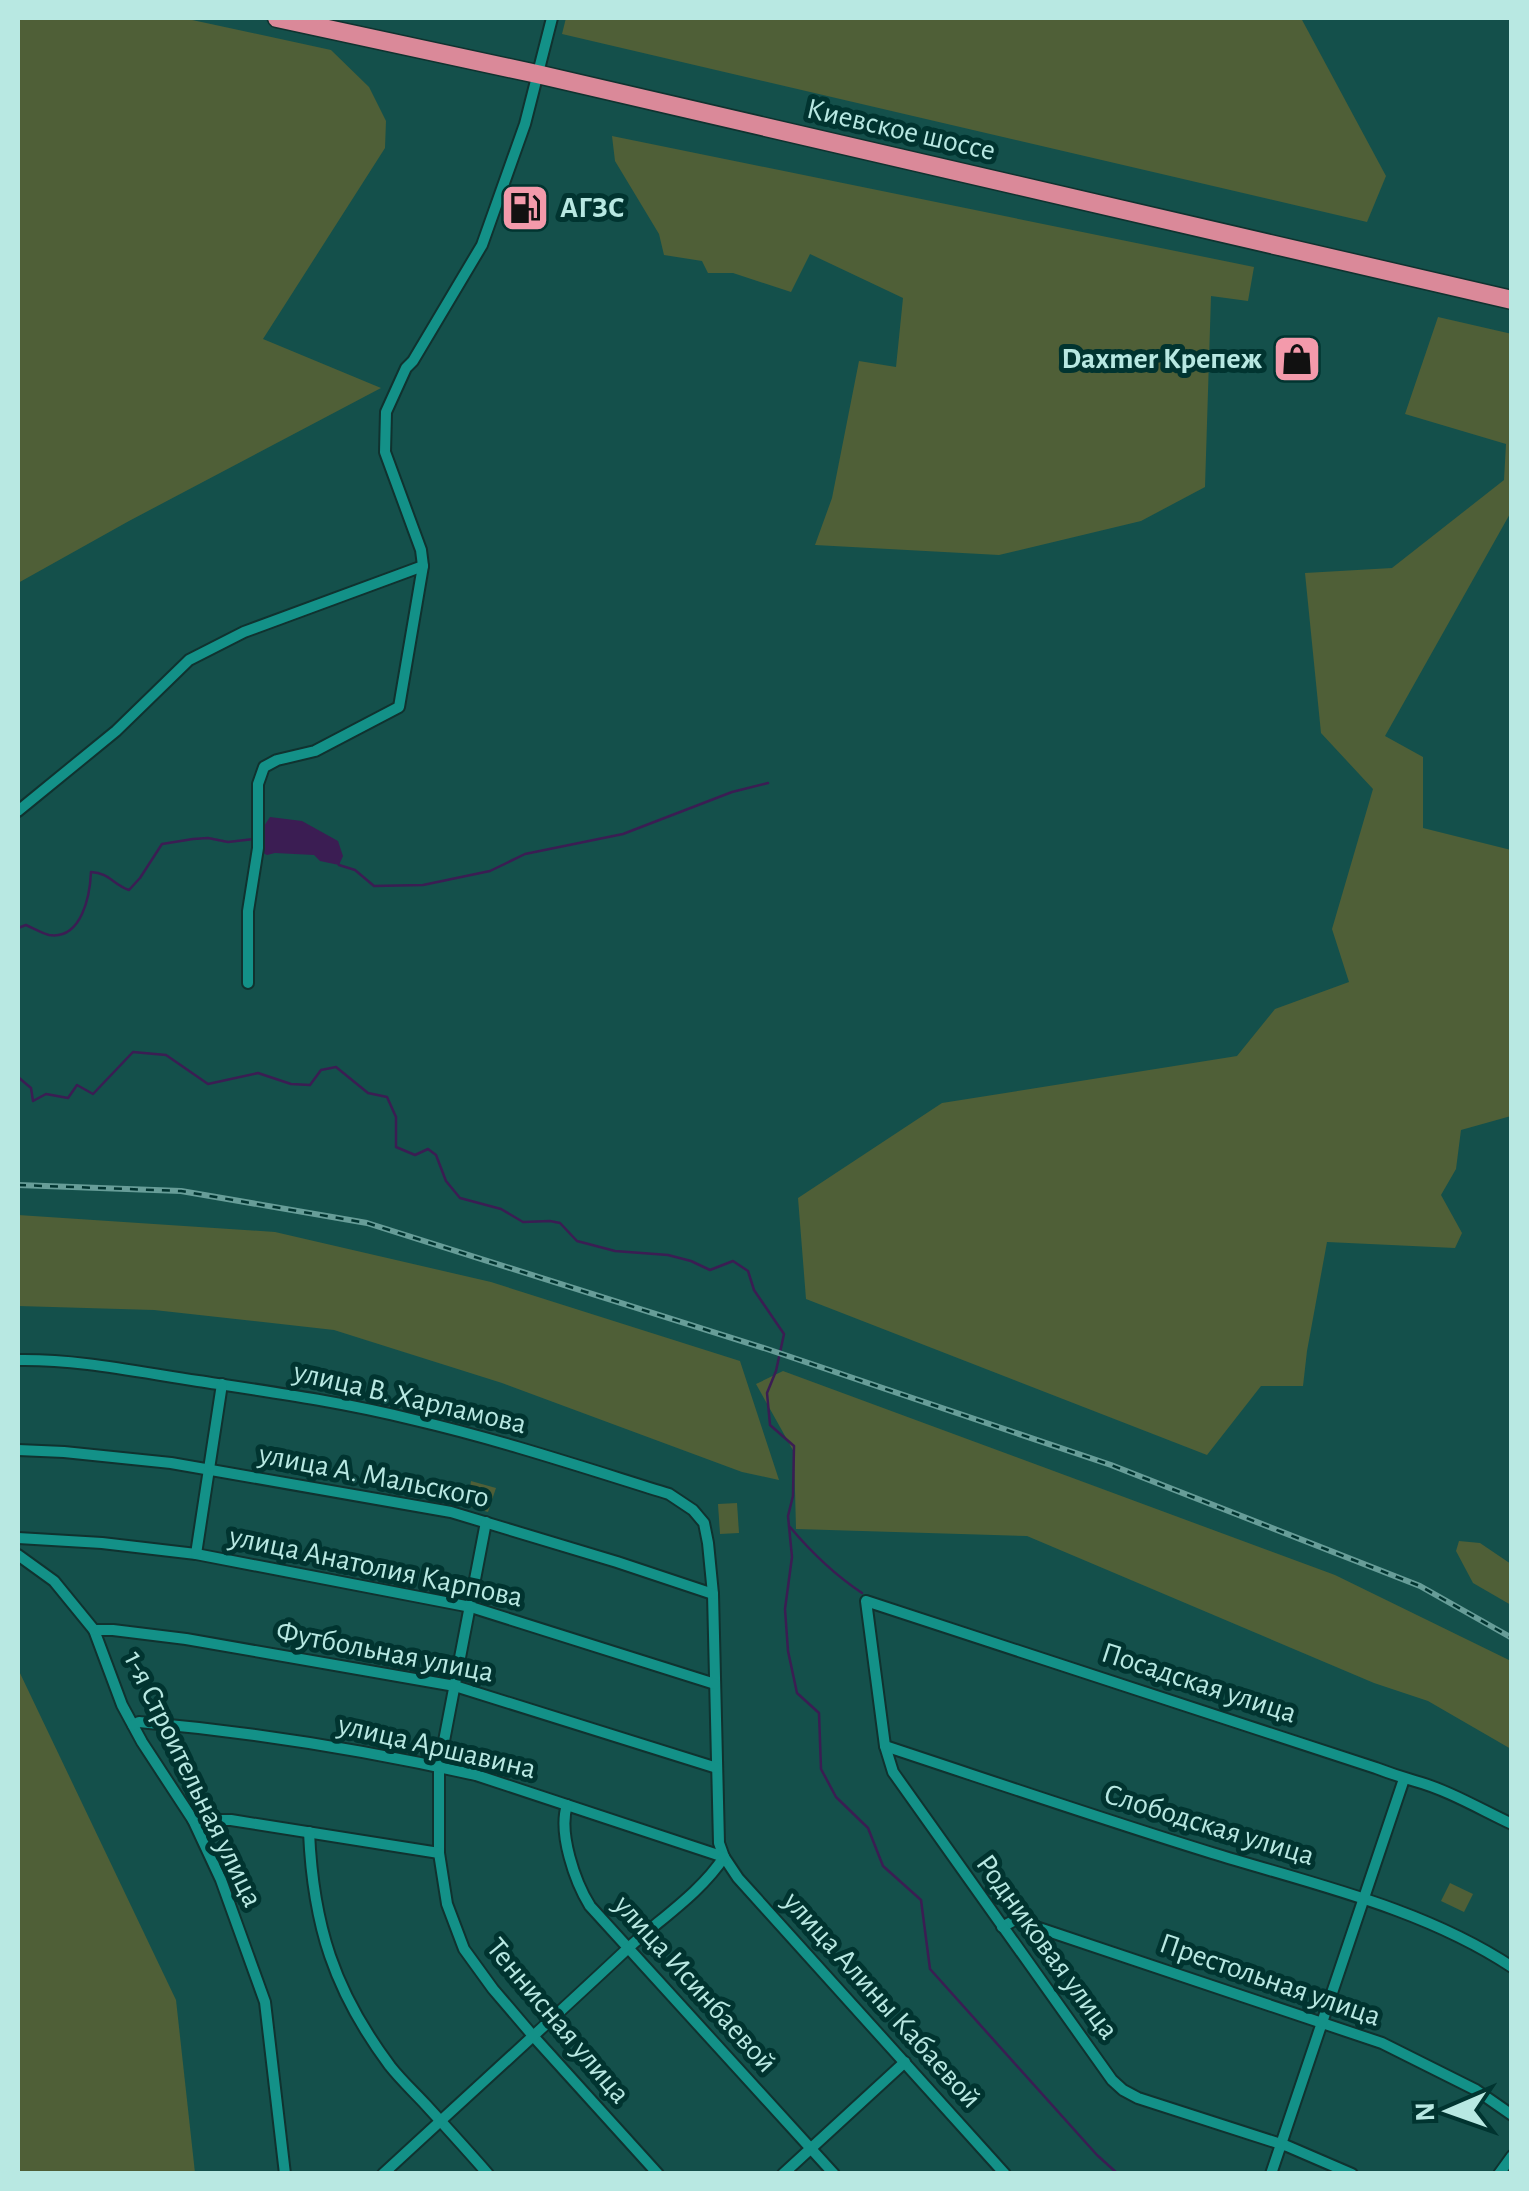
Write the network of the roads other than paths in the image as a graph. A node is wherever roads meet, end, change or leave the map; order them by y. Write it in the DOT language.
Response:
graph roads {
  1 [pos="277,18"];
  2 [pos="552,18"];
  3 [pos="537,74"];
  4 [pos="1512,300"];
  5 [pos="423,566"];
  6 [pos="18,811"];
  7 [pos="248,983"];
  8 [pos="18,1360"];
  9 [pos="222,1384"];
  10 [pos="18,1450"];
  11 [pos="210,1470"];
  12 [pos="486,1522"];
  13 [pos="18,1538"];
  14 [pos="196,1554"];
  15 [pos="18,1555"];
  16 [pos="713,1594"];
  17 [pos="866,1601"];
  18 [pos="471,1607"];
  19 [pos="94,1630"];
  20 [pos="715,1684"];
  21 [pos="455,1686"];
  22 [pos="132,1725"];
  23 [pos="885,1746"];
  24 [pos="439,1767"];
  25 [pos="718,1768"];
  26 [pos="1404,1779"];
  27 [pos="567,1805"];
  28 [pos="192,1820"];
  29 [pos="1512,1824"];
  30 [pos="309,1832"];
  31 [pos="439,1854"];
  32 [pos="724,1857"];
  33 [pos="1363,1899"];
  34 [pos="1002,1927"];
  35 [pos="628,1948"];
  36 [pos="1512,1967"];
  37 [pos="1322,2024"];
  38 [pos="534,2037"];
  39 [pos="904,2062"];
  40 [pos="1512,2115"];
  41 [pos="440,2120"];
  42 [pos="1281,2144"];
  43 [pos="810,2148"];
  44 [pos="1512,2156"];
  45 [pos="285,2174"];
  46 [pos="383,2174"];
  47 [pos="488,2174"];
  48 [pos="658,2174"];
  49 [pos="783,2174"];
  50 [pos="834,2174"];
  51 [pos="1005,2174"];
  52 [pos="1272,2174"];
  53 [pos="1352,2174"];
  54 [pos="1498,2174"];
  1 -- 3 [label="highway, Киевское шоссе"];
  2 -- 3 [label="street"];
  3 -- 4 [label="highway, Киевское шоссе"];
  3 -- 5 [label="street"];
  5 -- 6 [label="street"];
  5 -- 7 [label="street"];
  8 -- 9 [label="street, улица В. Харламова"];
  9 -- 11 [label="street"];
  9 -- 16 [label="street, улица В. Харламова"];
  10 -- 11 [label="street, улица А. Мальского"];
  11 -- 12 [label="street, улица А. Мальского"];
  11 -- 14 [label="street"];
  12 -- 16 [label="street, улица А. Мальского"];
  12 -- 18 [label="street, Теннисная улица"];
  13 -- 14 [label="street, улица Анатолия Карпова"];
  14 -- 18 [label="street, улица Анатолия Карпова"];
  15 -- 19 [label="street, 1-я Строительная улица"];
  16 -- 20 [label="street, улица В. Харламова"];
  17 -- 23 [label="street, Родниковая улица"];
  17 -- 26 [label="street, Посадская улица"];
  18 -- 20 [label="street, улица Анатолия Карпова"];
  18 -- 21 [label="street, Теннисная улица"];
  19 -- 21 [label="street, Футбольная улица"];
  19 -- 22 [label="street, 1-я Строительная улица"];
  20 -- 25 [label="street, улица В. Харламова"];
  21 -- 24 [label="street, Теннисная улица"];
  21 -- 25 [label="street, Футбольная улица"];
  22 -- 24 [label="street, улица Аршавина"];
  22 -- 28 [label="street, 1-я Строительная улица"];
  23 -- 33 [label="street, Слободская улица"];
  23 -- 34 [label="street, Родниковая улица"];
  24 -- 27 [label="street, улица Аршавина"];
  24 -- 31 [label="street, Теннисная улица"];
  25 -- 32 [label="street, улица В. Харламова"];
  26 -- 29 [label="street, Посадская улица"];
  26 -- 33 [label="street"];
  27 -- 32 [label="street, улица Аршавина"];
  27 -- 35 [label="street, улица Исинбаевой"];
  28 -- 30 [label="street"];
  28 -- 45 [label="street, 1-я Строительная улица"];
  30 -- 31 [label="street"];
  30 -- 41 [label="street"];
  31 -- 38 [label="street, Теннисная улица"];
  32 -- 35 [label="street"];
  32 -- 39 [label="street, улица Алины Кабаевой"];
  33 -- 36 [label="street, Слободская улица"];
  33 -- 37 [label="street"];
  34 -- 37 [label="street, Престольная улица"];
  34 -- 42 [label="street, Родниковая улица"];
  35 -- 38 [label="street"];
  35 -- 43 [label="street, улица Исинбаевой"];
  37 -- 40 [label="street, Престольная улица"];
  37 -- 42 [label="street"];
  38 -- 41 [label="street"];
  38 -- 48 [label="street, Теннисная улица"];
  39 -- 43 [label="street"];
  39 -- 51 [label="street, улица Алины Кабаевой"];
  41 -- 46 [label="street"];
  41 -- 47 [label="street"];
  42 -- 52 [label="street"];
  42 -- 53 [label="street, Родниковая улица"];
  43 -- 49 [label="street"];
  43 -- 50 [label="street, улица Исинбаевой"];
  44 -- 54 [label="street"];
}
